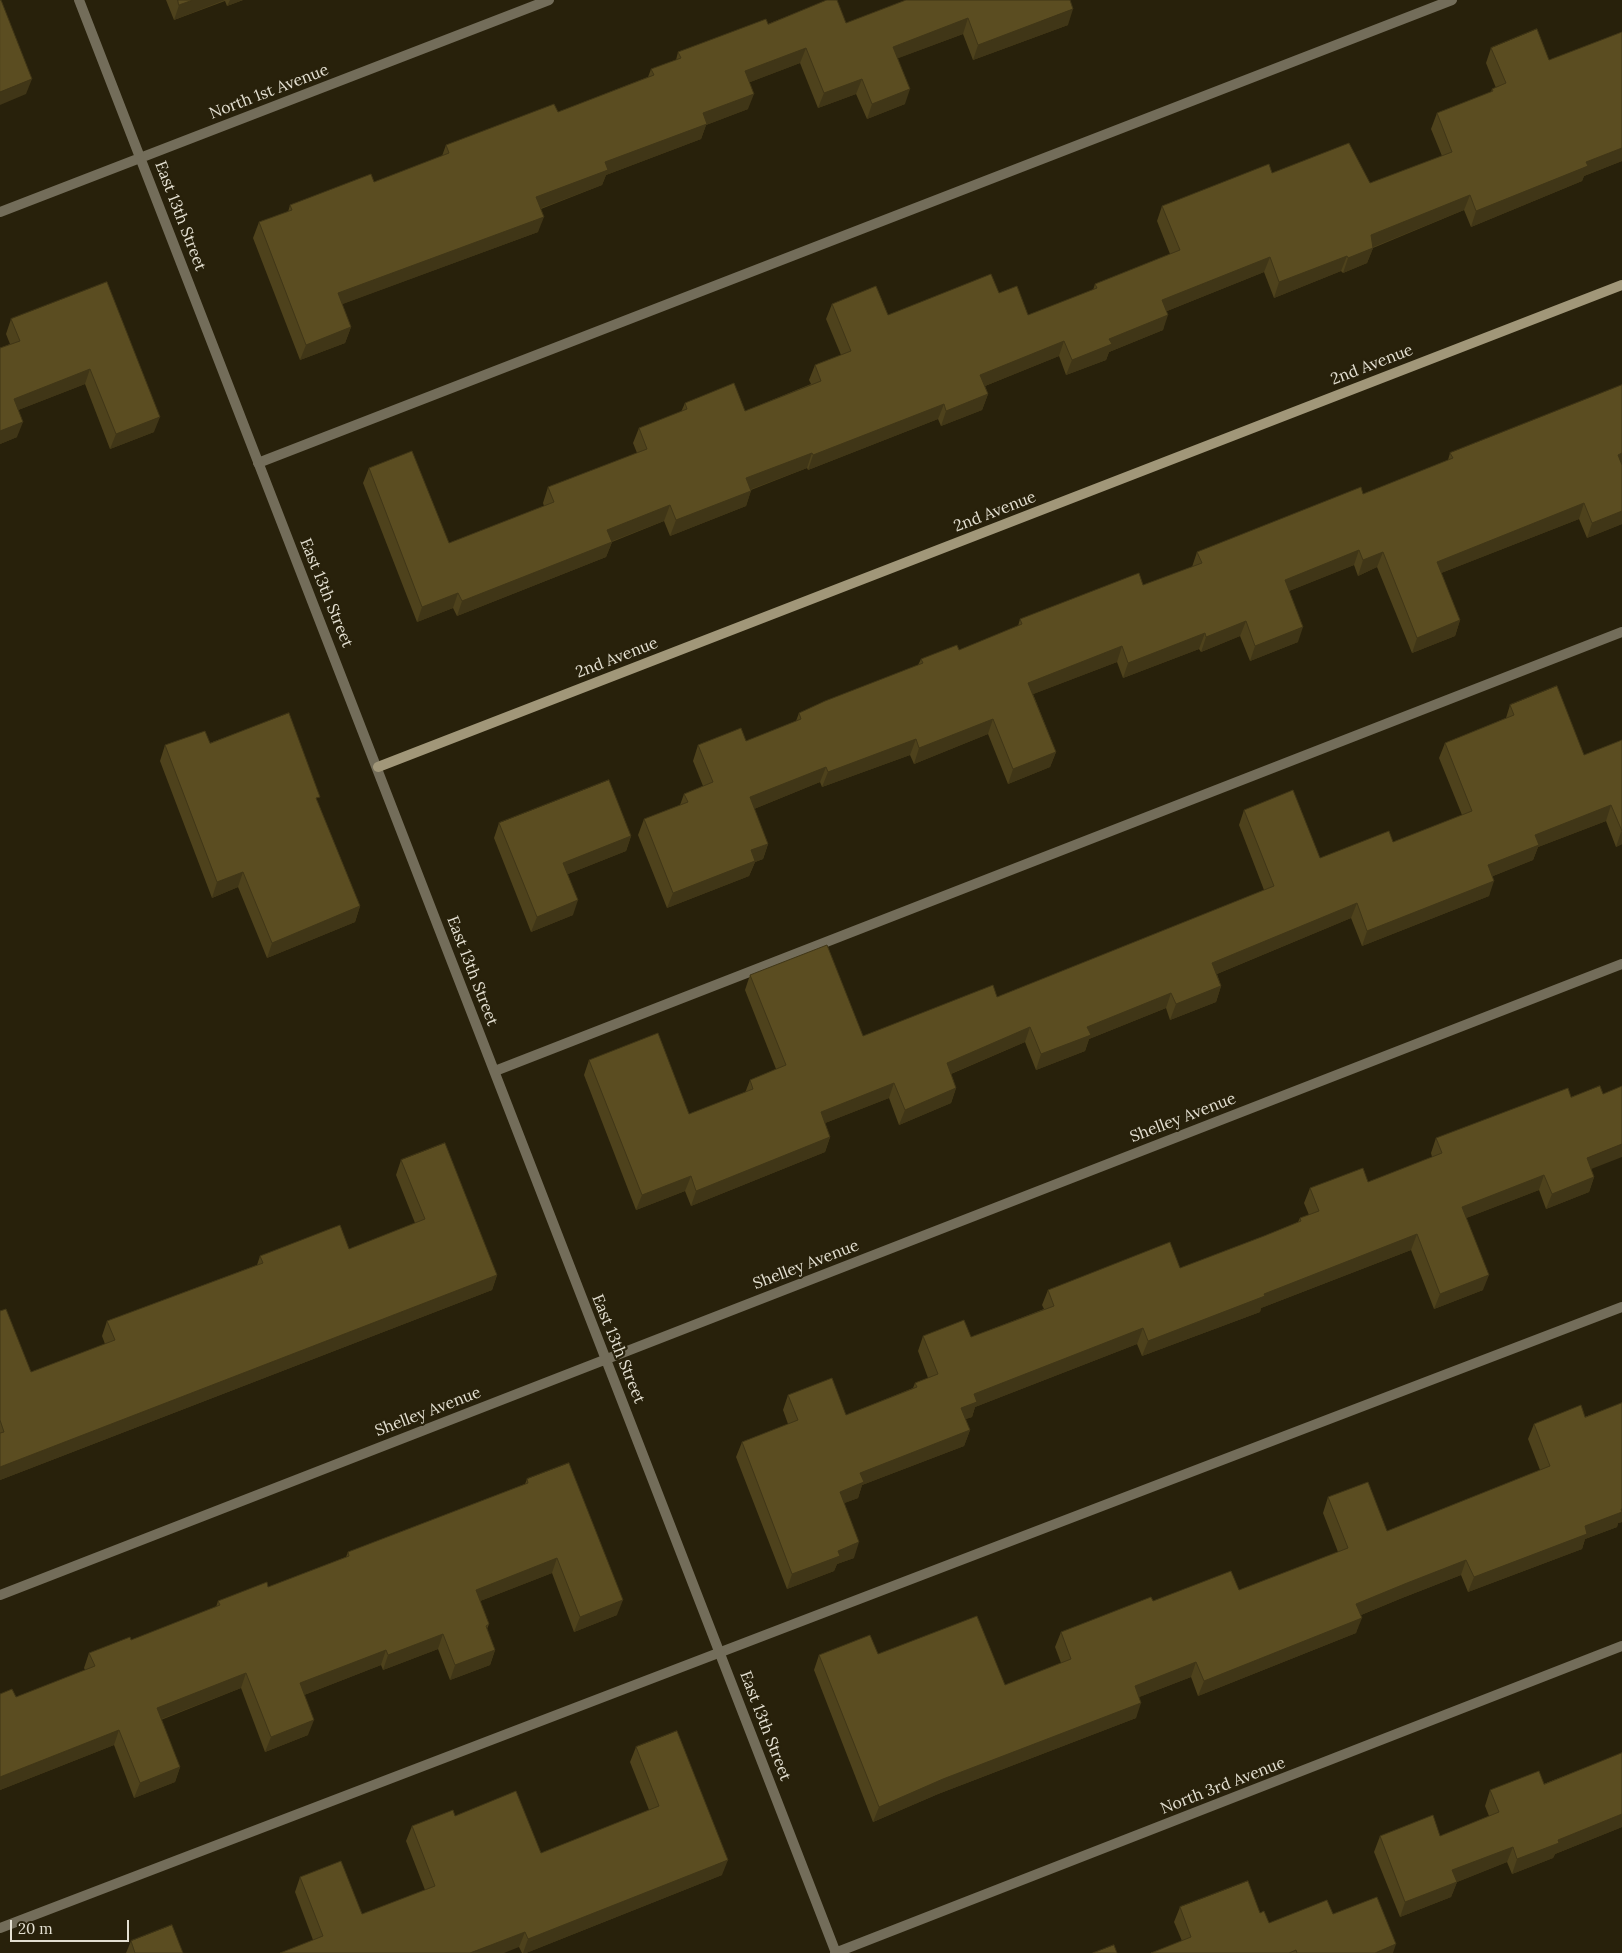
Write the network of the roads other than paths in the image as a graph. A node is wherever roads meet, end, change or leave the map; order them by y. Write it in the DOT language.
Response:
graph roads {
  1 [pos="79,0"];
  2 [pos="549,0"];
  3 [pos="1452,0"];
  4 [pos="141,157"];
  5 [pos="0,212"];
  6 [pos="1622,285"];
  7 [pos="258,463"];
  8 [pos="1622,632"];
  9 [pos="378,767"];
  10 [pos="1622,964"];
  11 [pos="494,1072"];
  12 [pos="1622,1307"];
  13 [pos="606,1360"];
  14 [pos="0,1594"];
  15 [pos="1622,1646"];
  16 [pos="720,1651"];
  17 [pos="0,1928"];
  18 [pos="836,1953"];
  1 -- 4 [label="street, East 13th Street"];
  2 -- 4 [label="street, North 1st Avenue"];
  3 -- 7 [label="street"];
  4 -- 5 [label="street, North 1st Avenue"];
  4 -- 7 [label="street, East 13th Street"];
  6 -- 9 [label="street, 2nd Avenue"];
  7 -- 9 [label="street, East 13th Street"];
  8 -- 11 [label="street"];
  9 -- 11 [label="street, East 13th Street"];
  10 -- 13 [label="street, Shelley Avenue"];
  11 -- 13 [label="street, East 13th Street"];
  12 -- 16 [label="street"];
  13 -- 14 [label="street, Shelley Avenue"];
  13 -- 16 [label="street, East 13th Street"];
  15 -- 18 [label="street, North 3rd Avenue"];
  16 -- 17 [label="street"];
  16 -- 18 [label="street, East 13th Street"];
}
